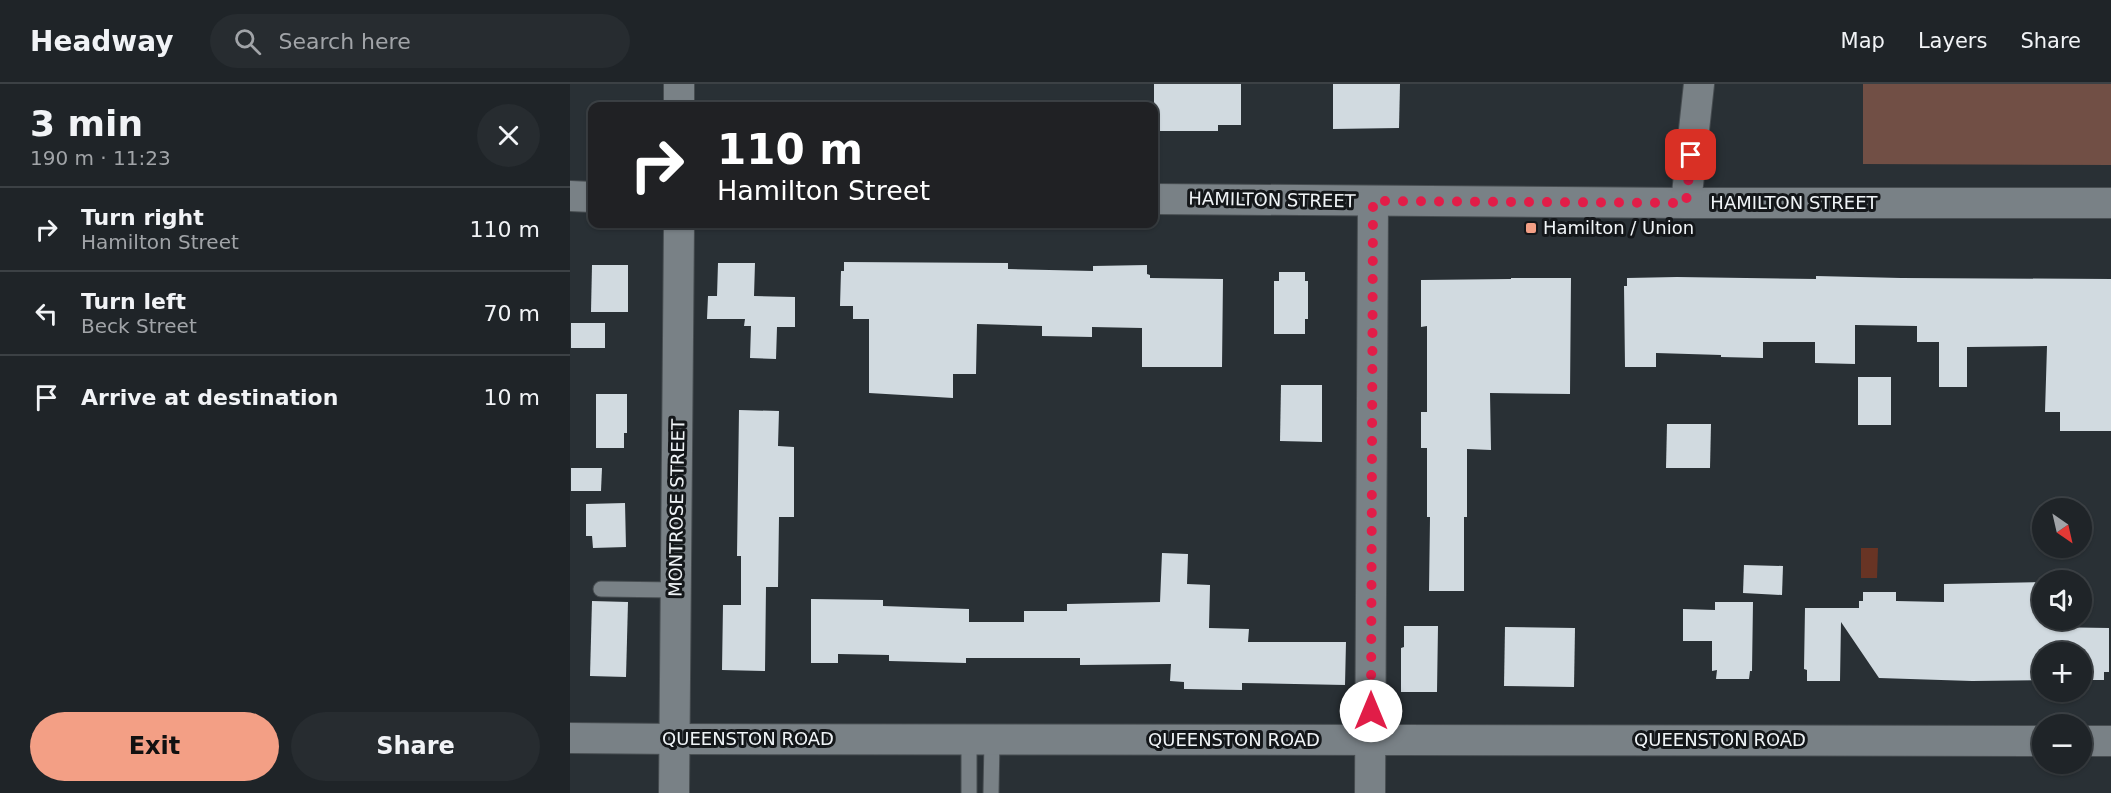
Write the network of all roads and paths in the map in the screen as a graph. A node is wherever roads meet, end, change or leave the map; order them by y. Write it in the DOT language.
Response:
graph roads {
  1 [pos="679,84"];
  2 [pos="1699,84"];
  3 [pos="679,102"];
  4 [pos="570,196"];
  5 [pos="588,196"];
  6 [pos="1158,199"];
  7 [pos="1373,201"];
  8 [pos="1686,203"];
  9 [pos="2111,203"];
  10 [pos="679,228"];
  11 [pos="601,589"];
  12 [pos="676,590"];
  13 [pos="570,738"];
  14 [pos="675,739"];
  15 [pos="980,740"];
  16 [pos="1370,740"];
  17 [pos="2032,741"];
  18 [pos="2092,741"];
  19 [pos="2111,741"];
  20 [pos="674,793"];
  21 [pos="969,793"];
  22 [pos="991,793"];
  23 [pos="1370,793"];
  1 -- 3 [label="street"];
  2 -- 8 [label="street"];
  4 -- 5 [label="street"];
  6 -- 7 [label="street, HAMILTON STREET"];
  7 -- 8 [label="street, HAMILTON STREET"];
  7 -- 16 [label="street"];
  8 -- 9 [label="street, HAMILTON STREET"];
  10 -- 12 [label="street, MONTROSE STREET"];
  11 -- 12 [label="lane"];
  12 -- 14 [label="street, MONTROSE STREET"];
  13 -- 14 [label="street, QUEENSTON ROAD"];
  14 -- 15 [label="street, QUEENSTON ROAD"];
  14 -- 20 [label="street, MONTROSE STREET"];
  15 -- 16 [label="street, QUEENSTON ROAD"];
  15 -- 21 [label="lane"];
  15 -- 22 [label="lane"];
  16 -- 17 [label="street, QUEENSTON ROAD"];
  16 -- 23 [label="street"];
  18 -- 19 [label="street"];
}
